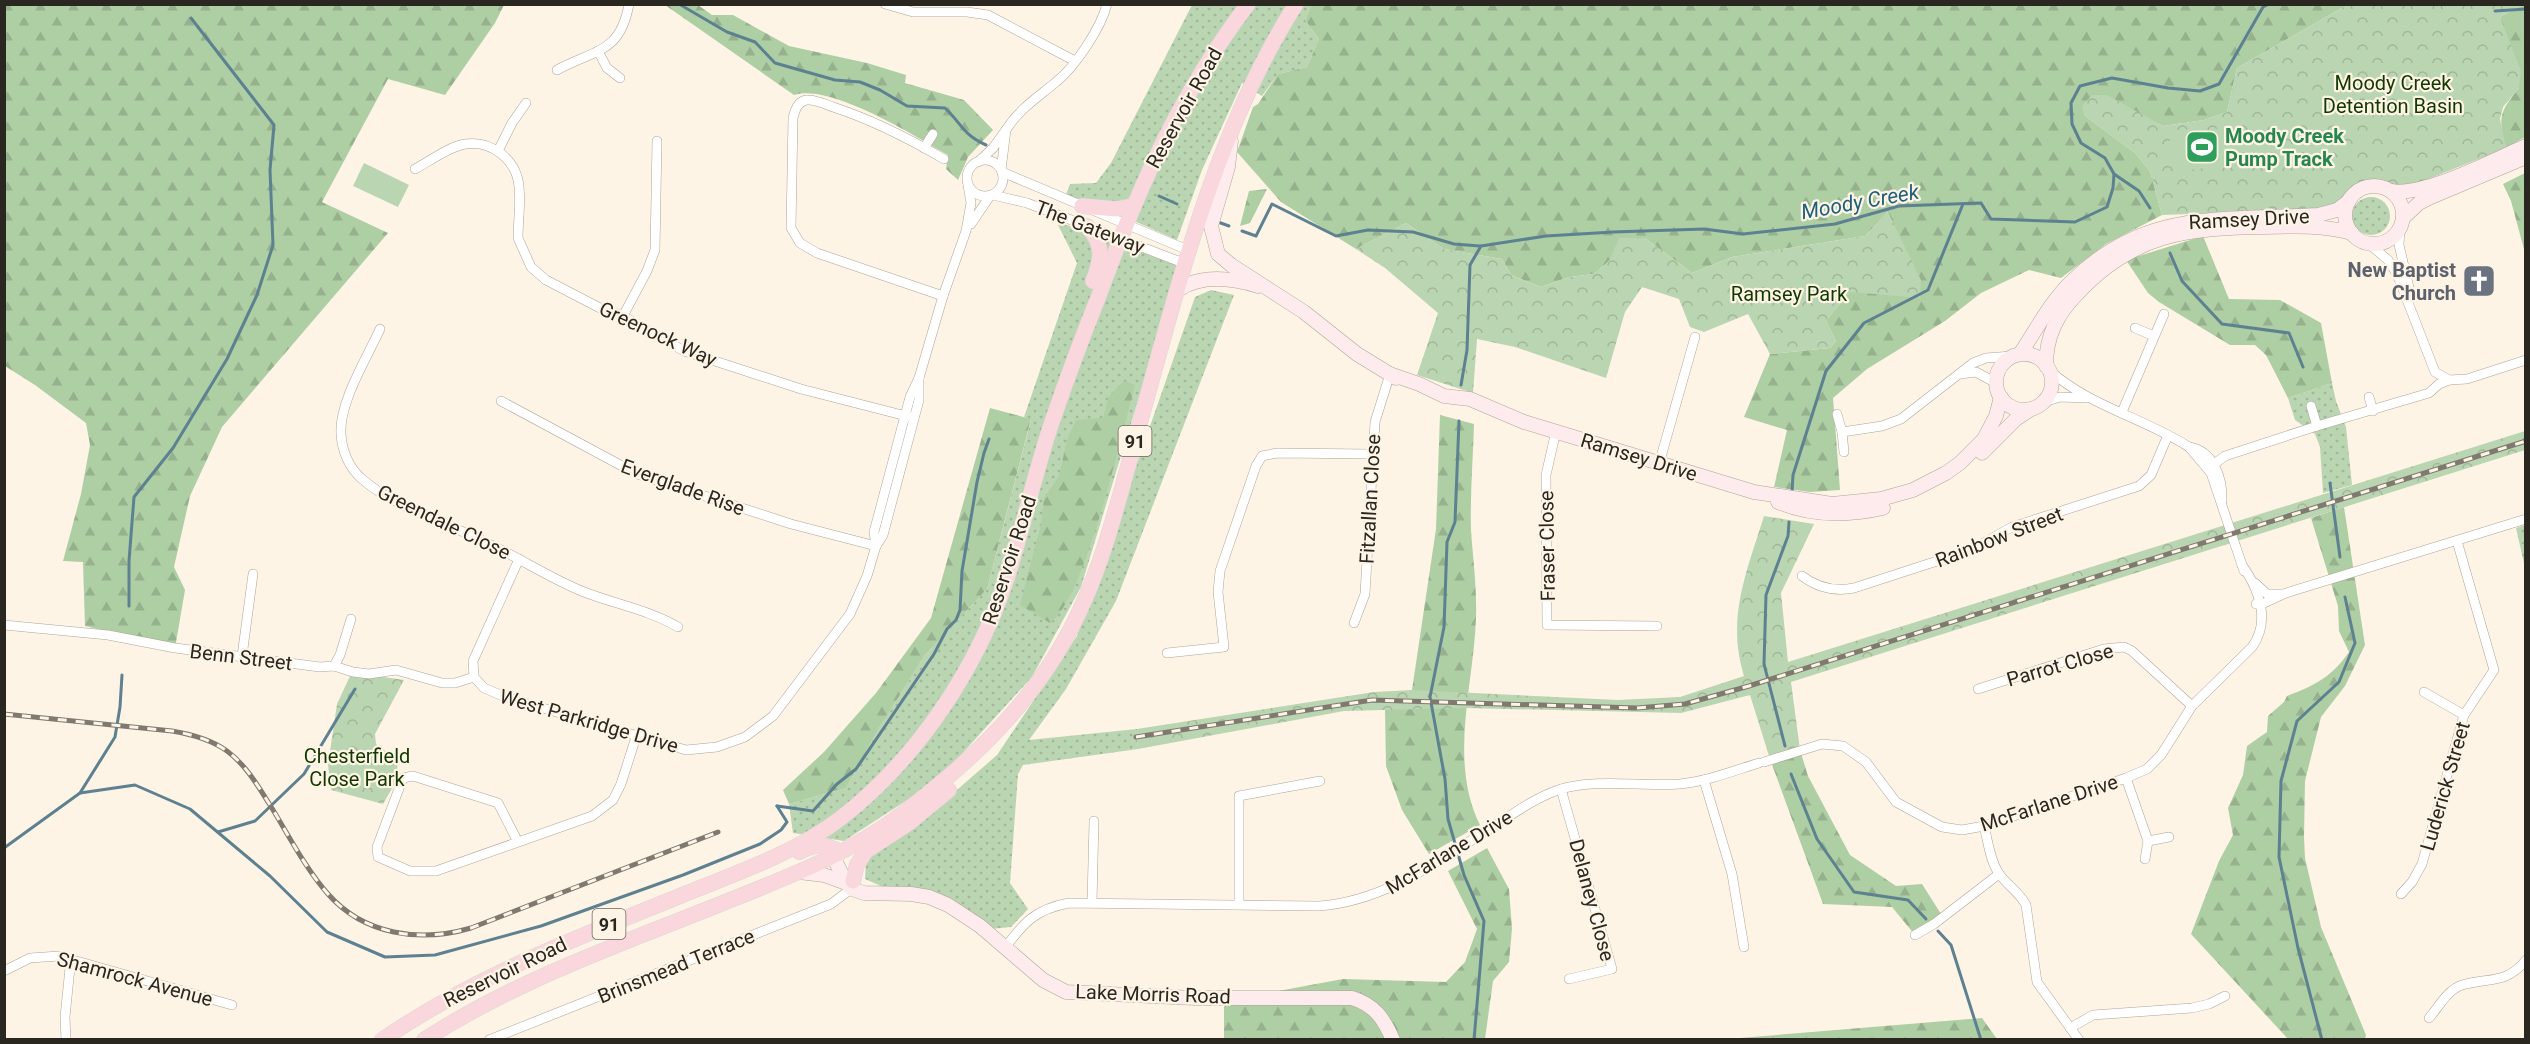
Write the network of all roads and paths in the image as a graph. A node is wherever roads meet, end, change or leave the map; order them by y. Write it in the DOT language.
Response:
graph roads {
  1 [pos="629,4"];
  2 [pos="885,4"];
  3 [pos="1107,4"];
  4 [pos="1248,4"];
  5 [pos="1296,4"];
  6 [pos="598,51"];
  7 [pos="1075,62"];
  8 [pos="557,70"];
  9 [pos="620,78"];
  10 [pos="526,103"];
  11 [pos="1006,130"];
  12 [pos="1232,133"];
  13 [pos="933,134"];
  14 [pos="657,141"];
  15 [pos="2526,146"];
  16 [pos="924,148"];
  17 [pos="498,151"];
  18 [pos="2526,157"];
  19 [pos="944,159"];
  20 [pos="978,162"];
  21 [pos="415,169"];
  22 [pos="1002,171"];
  23 [pos="968,185"];
  24 [pos="2391,191"];
  25 [pos="992,195"];
  26 [pos="2349,201"];
  27 [pos="1082,206"];
  28 [pos="1132,206"];
  29 [pos="2401,223"];
  30 [pos="1087,226"];
  31 [pos="966,231"];
  32 [pos="1122,231"];
  33 [pos="2352,233"];
  34 [pos="2368,243"];
  35 [pos="1188,258"];
  36 [pos="1178,290"];
  37 [pos="1274,292"];
  38 [pos="942,296"];
  39 [pos="2164,314"];
  40 [pos="623,316"];
  41 [pos="2135,328"];
  42 [pos="380,329"];
  43 [pos="2420,333"];
  44 [pos="2154,336"];
  45 [pos="1695,337"];
  46 [pos="2016,355"];
  47 [pos="2526,360"];
  48 [pos="2048,368"];
  49 [pos="2435,372"];
  50 [pos="1390,374"];
  51 [pos="1959,374"];
  52 [pos="2449,380"];
  53 [pos="1996,383"];
  54 [pos="2434,388"];
  55 [pos="1063,390"];
  56 [pos="2001,397"];
  57 [pos="2369,397"];
  58 [pos="2089,399"];
  59 [pos="501,401"];
  60 [pos="2036,406"];
  61 [pos="2311,406"];
  62 [pos="2373,411"];
  63 [pos="2122,412"];
  64 [pos="1837,414"];
  65 [pos="909,417"];
  66 [pos="2317,426"];
  67 [pos="1556,431"];
  68 [pos="1842,432"];
  69 [pos="2168,435"];
  70 [pos="1844,452"];
  71 [pos="1371,454"];
  72 [pos="1659,464"];
  73 [pos="2211,466"];
  74 [pos="1754,492"];
  75 [pos="2526,519"];
  76 [pos="2457,541"];
  77 [pos="876,546"];
  78 [pos="519,559"];
  79 [pos="2242,565"];
  80 [pos="253,574"];
  81 [pos="1802,576"];
  82 [pos="2252,579"];
  83 [pos="2286,593"];
  84 [pos="2257,604"];
  85 [pos="351,619"];
  86 [pos="1354,623"];
  87 [pos="4,625"];
  88 [pos="1657,626"];
  89 [pos="678,627"];
  90 [pos="1167,653"];
  91 [pos="242,656"];
  92 [pos="334,666"];
  93 [pos="474,677"];
  94 [pos="1978,689"];
  95 [pos="2424,692"];
  96 [pos="1025,699"];
  97 [pos="2192,706"];
  98 [pos="2464,715"];
  99 [pos="636,737"];
  100 [pos="2126,778"];
  101 [pos="1704,780"];
  102 [pos="1320,781"];
  103 [pos="1562,789"];
  104 [pos="840,819"];
  105 [pos="1094,821"];
  106 [pos="1984,826"];
  107 [pos="2169,837"];
  108 [pos="2148,841"];
  109 [pos="518,842"];
  110 [pos="834,851"];
  111 [pos="2145,859"];
  112 [pos="799,872"];
  113 [pos="1999,874"];
  114 [pos="852,884"];
  115 [pos="2401,894"];
  116 [pos="1092,902"];
  117 [pos="1239,904"];
  118 [pos="635,914"];
  119 [pos="1915,934"];
  120 [pos="1744,947"];
  121 [pos="1005,948"];
  122 [pos="71,958"];
  123 [pos="2526,960"];
  124 [pos="4,971"];
  125 [pos="1569,979"];
  126 [pos="2225,996"];
  127 [pos="232,1005"];
  128 [pos="2429,1018"];
  129 [pos="2070,1028"];
  130 [pos="66,1040"];
  131 [pos="382,1040"];
  132 [pos="424,1040"];
  133 [pos="489,1040"];
  134 [pos="1393,1040"];
  135 [pos="2079,1040"];
  1 -- 6 [label="street"];
  2 -- 7 [label="street"];
  3 -- 7 [label="street"];
  4 -- 28 [label="main road, Reservoir Road / 91"];
  5 -- 12 [label="main road, 91"];
  6 -- 8 [label="street"];
  6 -- 9 [label="street"];
  7 -- 11 [label="street"];
  10 -- 17 [label="street"];
  11 -- 20 [label="street"];
  11 -- 22 [label="street"];
  12 -- 35 [label="main road, 91"];
  12 -- 37 [label="main road, Ramsey Drive"];
  13 -- 16 [label="street"];
  14 -- 40 [label="street"];
  15 -- 24 [label="main road"];
  16 -- 19 [label="street"];
  16 -- 38 [label="street"];
  17 -- 21 [label="street"];
  17 -- 40 [label="street, Greenock Way"];
  18 -- 29 [label="main road"];
  20 -- 22 [label="street"];
  20 -- 23 [label="street"];
  22 -- 25 [label="street"];
  22 -- 27 [label="street, The Gateway"];
  23 -- 25 [label="street"];
  23 -- 31 [label="street, West Parkridge Drive"];
  24 -- 26 [label="main road"];
  24 -- 29 [label="main road"];
  25 -- 30 [label="street, The Gateway"];
  25 -- 31 [label="street, West Parkridge Drive"];
  26 -- 33 [label="main road"];
  26 -- 46 [label="main road, Ramsey Drive"];
  27 -- 28 [label="main road"];
  27 -- 32 [label="street, The Gateway"];
  28 -- 32 [label="main road, Reservoir Road / 91"];
  29 -- 34 [label="main road"];
  29 -- 43 [label="street"];
  30 -- 32 [label="street, The Gateway"];
  30 -- 55 [label="main road"];
  31 -- 38 [label="street, West Parkridge Drive"];
  32 -- 35 [label="street, The Gateway"];
  32 -- 35 [label="street, The Gateway"];
  32 -- 55 [label="main road, Reservoir Road / 91"];
  33 -- 34 [label="main road"];
  33 -- 48 [label="main road, Ramsey Drive"];
  34 -- 43 [label="street"];
  35 -- 36 [label="main road, 91"];
  36 -- 37 [label="main road, Ramsey Drive"];
  36 -- 96 [label="main road, 91"];
  37 -- 50 [label="main road, Ramsey Drive"];
  38 -- 65 [label="street, West Parkridge Drive"];
  39 -- 44 [label="street"];
  40 -- 65 [label="street, Greenock Way"];
  41 -- 44 [label="street"];
  42 -- 78 [label="street, Greendale Close"];
  43 -- 49 [label="street"];
  44 -- 63 [label="street"];
  45 -- 72 [label="street"];
  46 -- 48 [label="main road"];
  46 -- 51 [label="street"];
  46 -- 53 [label="main road"];
  47 -- 52 [label="street"];
  48 -- 58 [label="street"];
  48 -- 60 [label="main road"];
  49 -- 52 [label="street"];
  49 -- 54 [label="street"];
  50 -- 67 [label="main road, Ramsey Drive"];
  50 -- 71 [label="street, Fitzallan Close"];
  51 -- 53 [label="street"];
  51 -- 68 [label="street"];
  52 -- 54 [label="street"];
  53 -- 56 [label="main road"];
  54 -- 62 [label="street"];
  55 -- 104 [label="main road, Reservoir Road / 91"];
  56 -- 60 [label="main road"];
  56 -- 74 [label="main road, Ramsey Drive"];
  57 -- 62 [label="street"];
  58 -- 60 [label="street"];
  58 -- 63 [label="street"];
  59 -- 77 [label="street, Everglade Rise"];
  60 -- 74 [label="main road, Ramsey Drive"];
  61 -- 66 [label="street"];
  62 -- 66 [label="street"];
  63 -- 69 [label="street"];
  64 -- 68 [label="street"];
  65 -- 77 [label="street, West Parkridge Drive"];
  66 -- 73 [label="street"];
  67 -- 72 [label="main road, Ramsey Drive"];
  67 -- 88 [label="street, Fraser Close"];
  68 -- 70 [label="street"];
  69 -- 73 [label="street"];
  69 -- 81 [label="street, Rainbow Street"];
  71 -- 86 [label="street, Fitzallan Close"];
  71 -- 90 [label="street"];
  72 -- 74 [label="main road, Ramsey Drive"];
  73 -- 79 [label="street"];
  75 -- 76 [label="street"];
  76 -- 83 [label="street"];
  76 -- 98 [label="street, Luderick Street"];
  77 -- 99 [label="street, West Parkridge Drive"];
  78 -- 89 [label="street, Greendale Close"];
  78 -- 93 [label="street"];
  79 -- 82 [label="street"];
  79 -- 84 [label="street"];
  80 -- 91 [label="street"];
  82 -- 83 [label="street"];
  82 -- 84 [label="street"];
  83 -- 84 [label="street"];
  84 -- 97 [label="street, McFarlane Drive"];
  85 -- 92 [label="street"];
  87 -- 91 [label="street, Benn Street"];
  91 -- 92 [label="street, Benn Street"];
  92 -- 93 [label="street, Benn Street"];
  93 -- 99 [label="street, West Parkridge Drive"];
  94 -- 97 [label="street, Parrot Close"];
  95 -- 98 [label="street"];
  96 -- 110 [label="main road, Reservoir Road / 91"];
  96 -- 114 [label="main road"];
  97 -- 100 [label="street, McFarlane Drive"];
  98 -- 115 [label="street, Luderick Street"];
  99 -- 109 [label="street"];
  100 -- 106 [label="street, McFarlane Drive"];
  100 -- 108 [label="street"];
  101 -- 103 [label="street, McFarlane Drive"];
  101 -- 106 [label="street, McFarlane Drive"];
  101 -- 120 [label="street"];
  102 -- 117 [label="street"];
  103 -- 117 [label="street, McFarlane Drive"];
  103 -- 125 [label="street, Delaney Close"];
  104 -- 110 [label="main road"];
  104 -- 118 [label="main road, Reservoir Road / 91"];
  105 -- 116 [label="street"];
  106 -- 113 [label="street"];
  107 -- 108 [label="street"];
  108 -- 111 [label="street"];
  109 -- 109 [label="street"];
  110 -- 112 [label="main road, Reservoir Road / 91"];
  110 -- 114 [label="main road"];
  110 -- 118 [label="main road"];
  112 -- 114 [label="main road, Lake Morris Road"];
  112 -- 132 [label="main road, Reservoir Road / 91"];
  113 -- 119 [label="street"];
  113 -- 129 [label="street"];
  114 -- 121 [label="main road, Lake Morris Road"];
  114 -- 133 [label="street, Brinsmead Terrace"];
  116 -- 117 [label="street, McFarlane Drive"];
  116 -- 121 [label="street, McFarlane Drive"];
  118 -- 131 [label="main road, Reservoir Road / 91"];
  121 -- 134 [label="main road, Lake Morris Road"];
  122 -- 124 [label="street, Shamrock Avenue"];
  122 -- 127 [label="street, Shamrock Avenue"];
  122 -- 130 [label="street"];
  123 -- 128 [label="street"];
  126 -- 129 [label="street"];
  129 -- 135 [label="street"];
}
